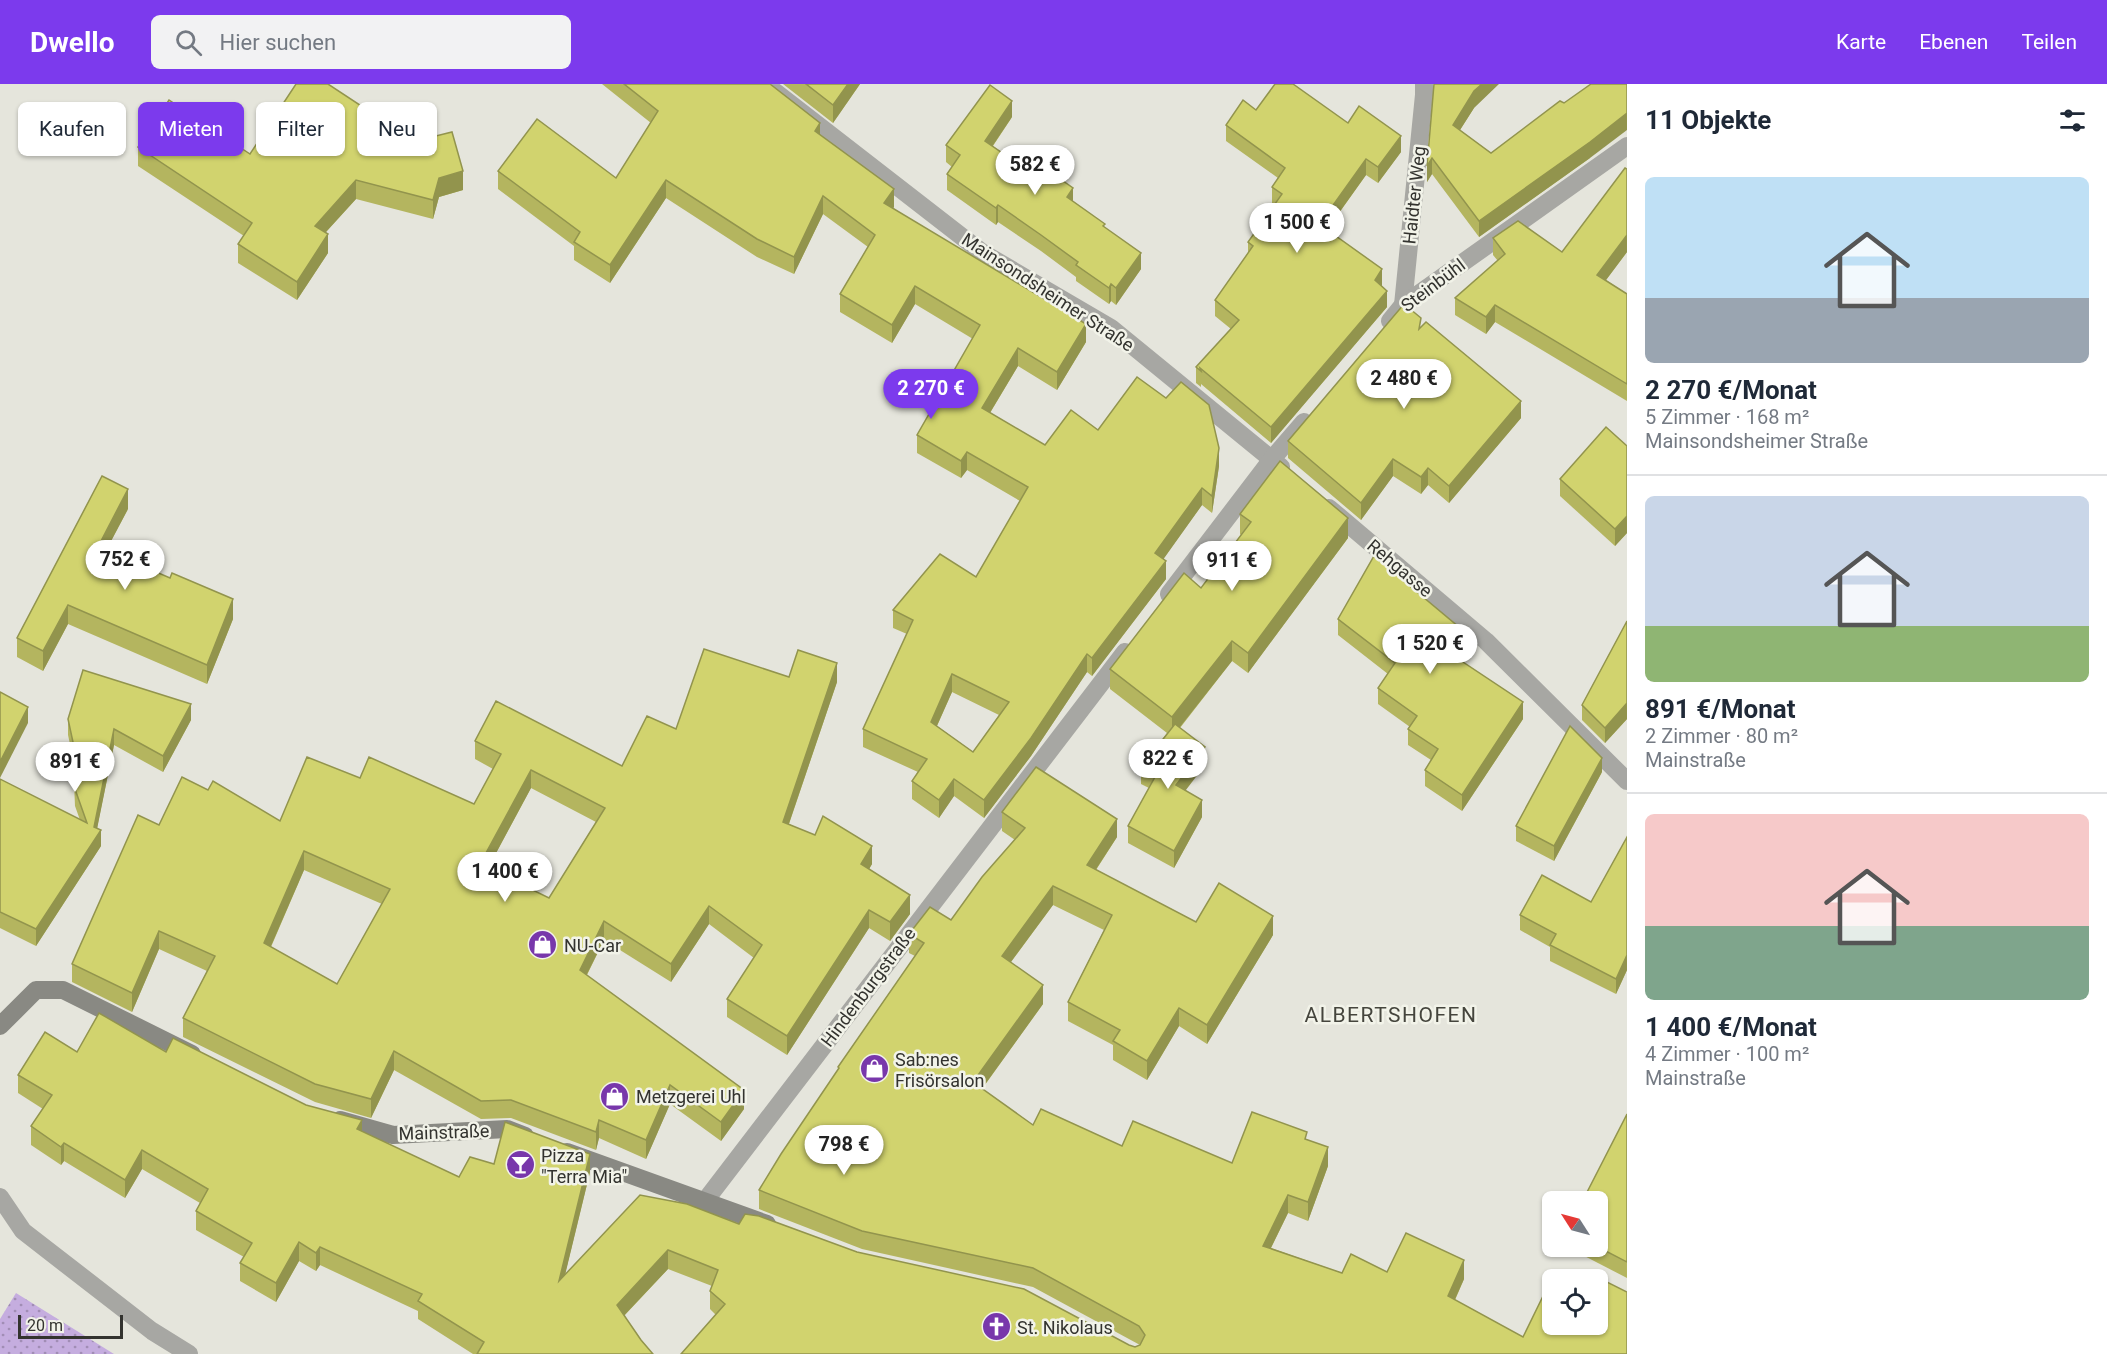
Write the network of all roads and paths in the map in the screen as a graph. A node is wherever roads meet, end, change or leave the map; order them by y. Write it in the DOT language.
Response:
graph roads {
  1 [pos="765,84"];
  2 [pos="1424,84"];
  3 [pos="1627,146"];
  4 [pos="1403,305"];
  5 [pos="1380,332"];
  6 [pos="1318,405"];
  7 [pos="1272,459"];
  8 [pos="1290,475"];
  9 [pos="1317,497"];
  10 [pos="1156,612"];
  11 [pos="1134,640"];
  12 [pos="1627,781"];
  13 [pos="0,1026"];
  14 [pos="207,1062"];
  15 [pos="321,1115"];
  16 [pos="0,1197"];
  17 [pos="705,1201"];
  18 [pos="782,1230"];
  19 [pos="189,1354"];
  1 -- 7 [label="street, Mainsondsheimer Straße"];
  2 -- 4 [label="street, Haidter Weg"];
  3 -- 4 [label="street, Steinbühl"];
  4 -- 5 [label="street, Steinbühl"];
  6 -- 7 [label="street"];
  7 -- 8 [label="street"];
  7 -- 10 [label="street"];
  9 -- 12 [label="street, Rehgasse"];
  11 -- 17 [label="street, Hindenburgstraße"];
  13 -- 14 [label="street"];
  15 -- 17 [label="street, Mainstraße"];
  16 -- 19 [label="street"];
  17 -- 18 [label="street, Mainstraße"];
}
